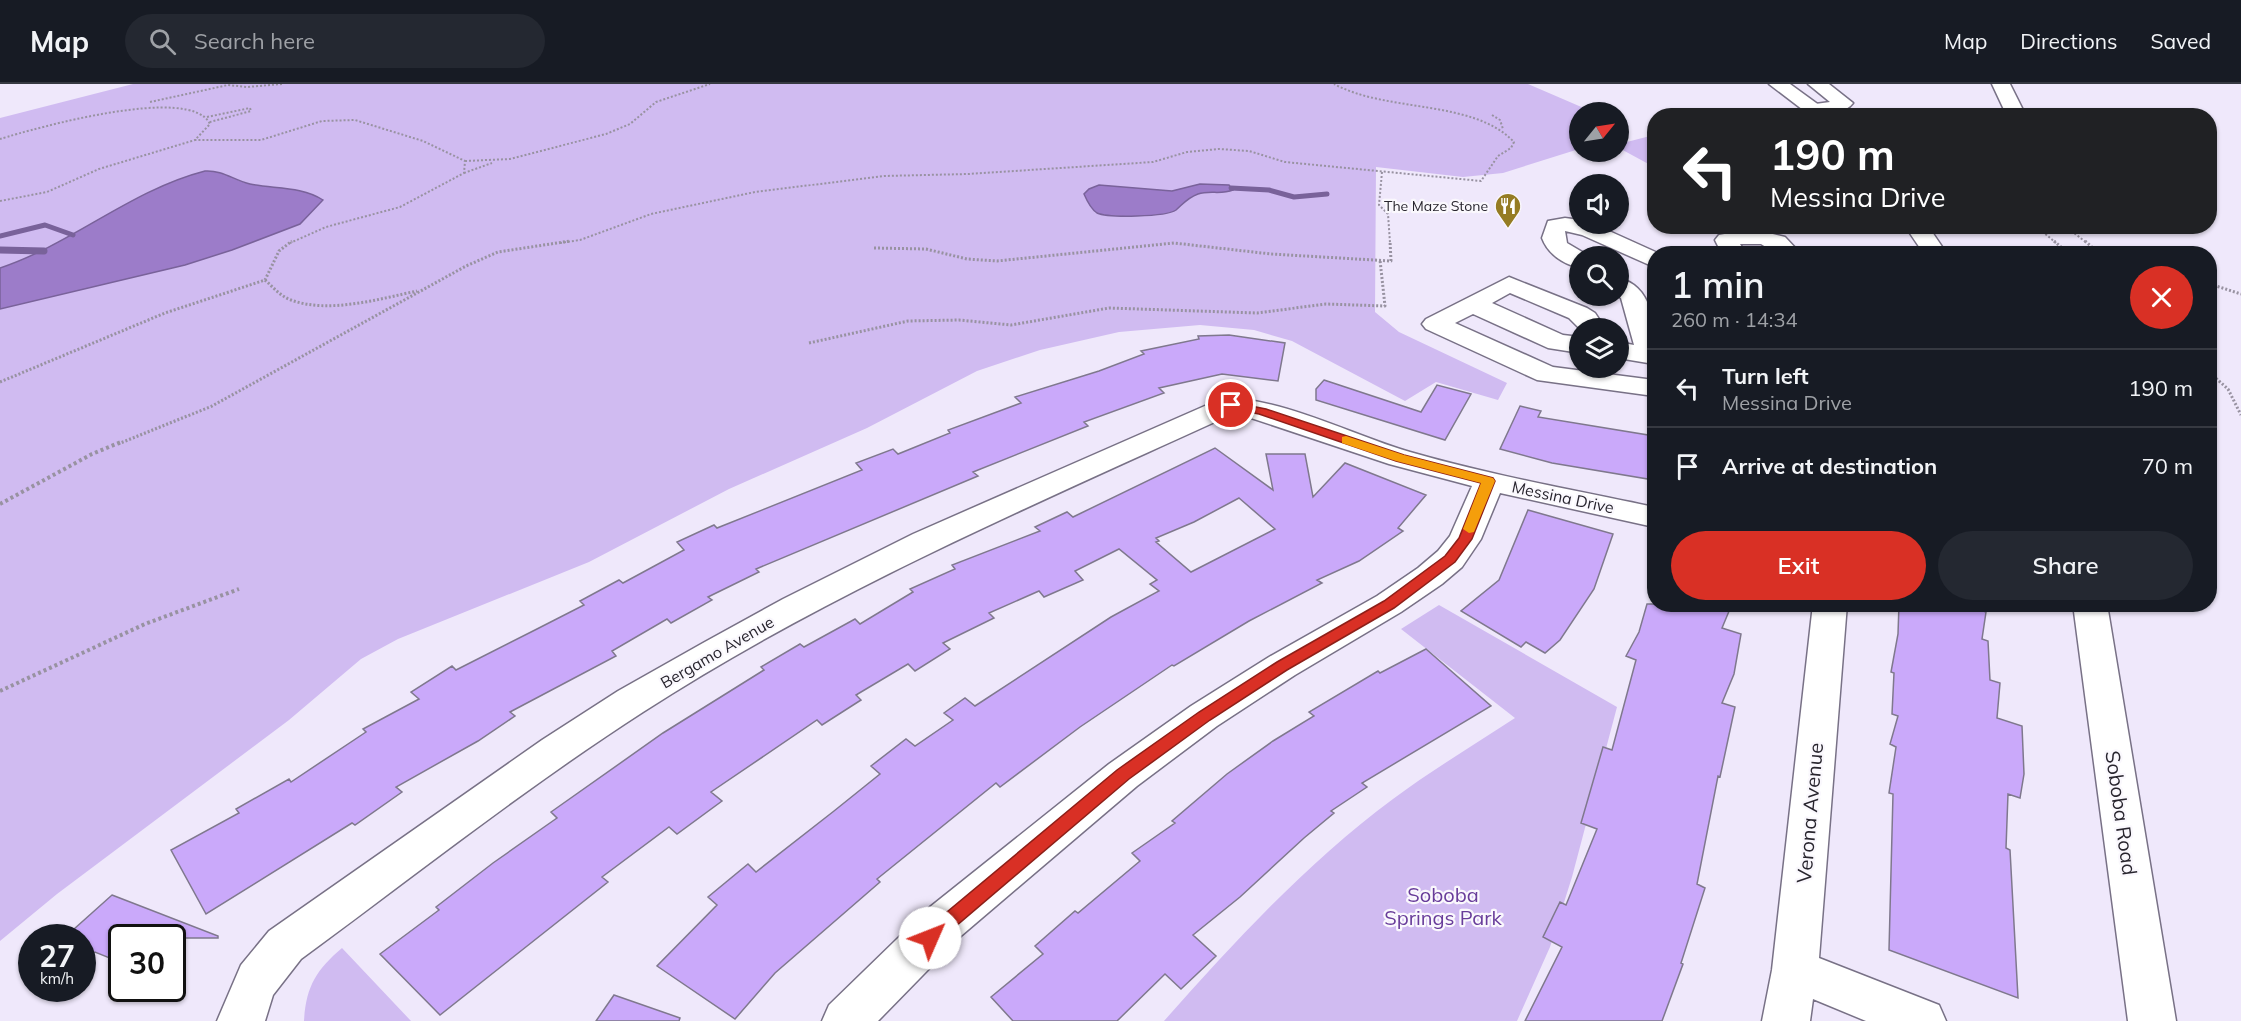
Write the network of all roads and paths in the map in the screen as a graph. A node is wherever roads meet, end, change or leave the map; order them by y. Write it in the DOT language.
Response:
graph roads {
  1 [pos="282,84"];
  2 [pos="710,84"];
  3 [pos="1334,84"];
  4 [pos="1778,84"];
  5 [pos="1817,84"];
  6 [pos="2001,84"];
  7 [pos="228,85"];
  8 [pos="141,103"];
  9 [pos="147,103"];
  10 [pos="125,105"];
  11 [pos="1814,108"];
  12 [pos="1833,108"];
  13 [pos="2013,108"];
  14 [pos="1492,115"];
  15 [pos="207,117"];
  16 [pos="210,122"];
  17 [pos="1503,129"];
  18 [pos="0,139"];
  19 [pos="195,140"];
  20 [pos="465,161"];
  21 [pos="496,161"];
  22 [pos="1382,172"];
  23 [pos="464,173"];
  24 [pos="0,201"];
  25 [pos="2046,234"];
  26 [pos="2074,234"];
  27 [pos="1623,246"];
  28 [pos="1729,246"];
  29 [pos="1785,246"];
  30 [pos="2060,246"];
  31 [pos="2090,246"];
  32 [pos="873,248"];
  33 [pos="1629,249"];
  34 [pos="1569,254"];
  35 [pos="1647,257"];
  36 [pos="1380,260"];
  37 [pos="265,280"];
  38 [pos="2217,286"];
  39 [pos="423,289"];
  40 [pos="1629,293"];
  41 [pos="2241,294"];
  42 [pos="1473,304"];
  43 [pos="1586,318"];
  44 [pos="1647,338"];
  45 [pos="808,344"];
  46 [pos="1569,344"];
  47 [pos="1629,352"];
  48 [pos="1647,354"];
  49 [pos="2217,379"];
  50 [pos="0,382"];
  51 [pos="1647,387"];
  52 [pos="1231,405"];
  53 [pos="2241,415"];
  54 [pos="1489,481"];
  55 [pos="0,504"];
  56 [pos="1647,515"];
  57 [pos="239,589"];
  58 [pos="1829,612"];
  59 [pos="2091,612"];
  60 [pos="0,691"];
  61 [pos="1795,970"];
  62 [pos="248,1002"];
  63 [pos="846,1021"];
  64 [pos="1786,1021"];
  65 [pos="1922,1021"];
  66 [pos="2152,1021"];
  1 -- 7 [label="path"];
  2 -- 21 [label="path"];
  3 -- 17 [label="path"];
  4 -- 11 [label="street"];
  5 -- 12 [label="street"];
  6 -- 13 [label="street"];
  7 -- 9 [label="path"];
  8 -- 9 [label="path"];
  9 -- 15 [label="path"];
  10 -- 18 [label="path"];
  14 -- 17 [label="path"];
  15 -- 16 [label="path"];
  15 -- 16 [label="path"];
  16 -- 19 [label="path"];
  17 -- 22 [label="path"];
  19 -- 20 [label="path"];
  19 -- 24 [label="path"];
  20 -- 21 [label="path"];
  20 -- 23 [label="path"];
  21 -- 23 [label="path"];
  22 -- 36 [label="path"];
  22 -- 39 [label="path"];
  23 -- 37 [label="path"];
  25 -- 30 [label="path"];
  26 -- 31 [label="path"];
  27 -- 34 [label="street"];
  28 -- 29 [label="street"];
  32 -- 36 [label="path"];
  33 -- 35 [label="street"];
  36 -- 45 [label="path"];
  37 -- 39 [label="path"];
  37 -- 50 [label="path"];
  38 -- 41 [label="path"];
  39 -- 55 [label="path"];
  40 -- 44 [label="street"];
  42 -- 43 [label="street"];
  42 -- 46 [label="street"];
  42 -- 51 [label="street"];
  47 -- 48 [label="street"];
  49 -- 53 [label="path"];
  52 -- 54 [label="street, Messina Drive"];
  52 -- 62 [label="street, Bergamo Avenue"];
  54 -- 56 [label="street, Messina Drive"];
  54 -- 63 [label="street"];
  57 -- 60 [label="path"];
  58 -- 61 [label="street, Verona Avenue"];
  59 -- 66 [label="street, Soboba Road"];
  61 -- 64 [label="street, Verona Avenue"];
  61 -- 65 [label="street"];
}
